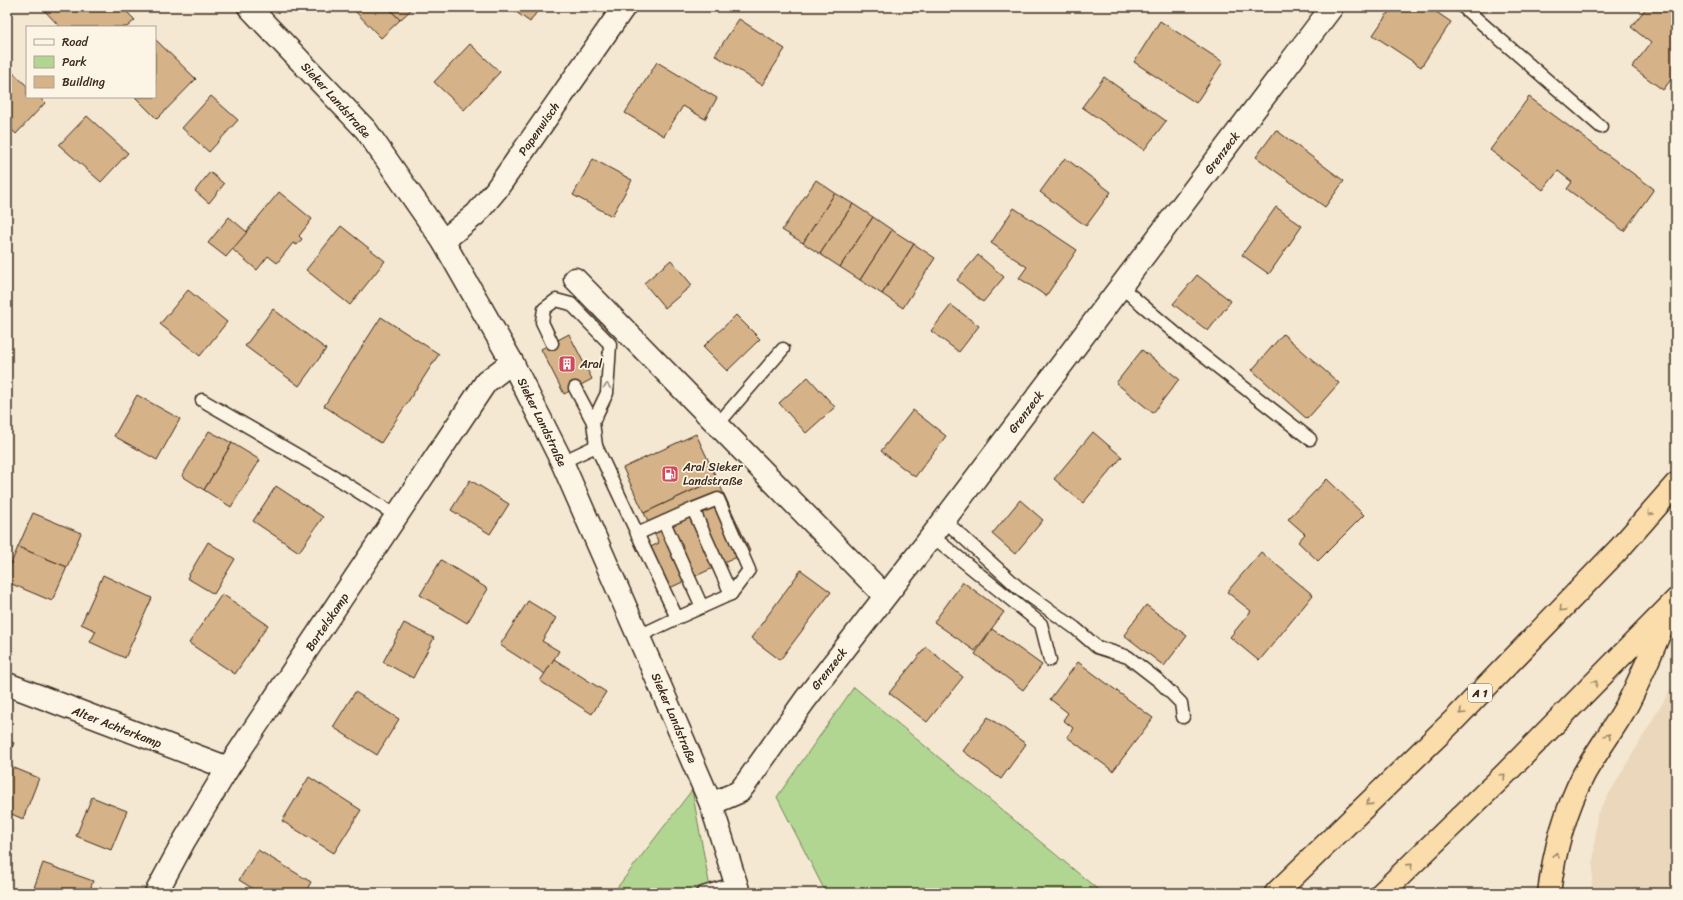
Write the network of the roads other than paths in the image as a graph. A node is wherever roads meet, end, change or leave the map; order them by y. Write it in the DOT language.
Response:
graph roads {
  1 [pos="249,7"];
  2 [pos="624,7"];
  3 [pos="1332,7"];
  4 [pos="1463,7"];
  5 [pos="1601,128"];
  6 [pos="443,241"];
  7 [pos="575,278"];
  8 [pos="1121,287"];
  9 [pos="552,343"];
  10 [pos="783,349"];
  11 [pos="512,362"];
  12 [pos="575,388"];
  13 [pos="202,400"];
  14 [pos="593,422"];
  15 [pos="718,424"];
  16 [pos="1310,438"];
  17 [pos="596,446"];
  18 [pos="562,462"];
  19 [pos="1676,484"];
  20 [pos="693,509"];
  21 [pos="398,516"];
  22 [pos="664,522"];
  23 [pos="938,528"];
  24 [pos="638,534"];
  25 [pos="731,594"];
  26 [pos="885,596"];
  27 [pos="1674,603"];
  28 [pos="702,607"];
  29 [pos="677,618"];
  30 [pos="639,636"];
  31 [pos="1050,660"];
  32 [pos="7,684"];
  33 [pos="1183,718"];
  34 [pos="228,768"];
  35 [pos="711,804"];
  36 [pos="737,888"];
  37 [pos="156,893"];
  38 [pos="703,893"];
  39 [pos="1276,893"];
  40 [pos="1382,893"];
  41 [pos="1549,893"];
  1 -- 6 [label="street, Sieker Landstraße"];
  2 -- 6 [label="street, Papenwisch"];
  3 -- 8 [label="street, Grenzeck"];
  4 -- 5 [label="lane"];
  6 -- 11 [label="street, Sieker Landstraße"];
  7 -- 15 [label="street"];
  8 -- 16 [label="lane"];
  8 -- 23 [label="street, Grenzeck"];
  14 -- 9 [label="lane, one-way"];
  10 -- 15 [label="lane"];
  11 -- 18 [label="street, Sieker Landstraße"];
  11 -- 21 [label="street, Bartelskamp"];
  12 -- 14 [label="lane"];
  13 -- 21 [label="lane"];
  14 -- 17 [label="lane"];
  15 -- 26 [label="street"];
  17 -- 18 [label="lane"];
  17 -- 24 [label="lane"];
  18 -- 30 [label="street, Sieker Landstraße"];
  19 -- 39 [label="highway, A 1, one-way"];
  20 -- 22 [label="lane"];
  20 -- 25 [label="lane"];
  20 -- 25 [label="lane"];
  21 -- 34 [label="street, Bartelskamp"];
  22 -- 24 [label="lane"];
  22 -- 28 [label="lane"];
  23 -- 26 [label="street, Grenzeck"];
  23 -- 31 [label="lane"];
  23 -- 33 [label="lane"];
  24 -- 29 [label="lane"];
  25 -- 28 [label="lane"];
  26 -- 35 [label="street, Grenzeck"];
  40 -- 27 [label="highway, one-way"];
  41 -- 27 [label="highway, one-way"];
  28 -- 29 [label="lane"];
  29 -- 30 [label="lane"];
  30 -- 35 [label="street, Sieker Landstraße"];
  32 -- 34 [label="street, Alter Achterkamp"];
  34 -- 37 [label="street, Bartelskamp"];
  35 -- 36 [label="street, Sieker Landstraße"];
  36 -- 38 [label="lane"];
}
